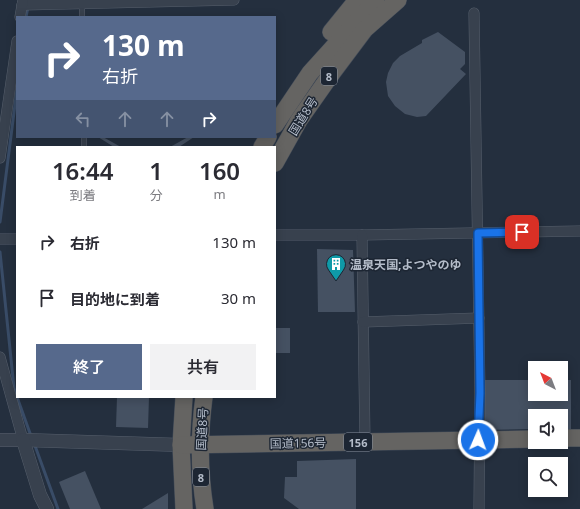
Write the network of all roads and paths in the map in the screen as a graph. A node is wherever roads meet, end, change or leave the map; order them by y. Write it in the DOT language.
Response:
graph roads {
  1 [pos="234,0"];
  2 [pos="357,0"];
  3 [pos="376,0"];
  4 [pos="398,0"];
  5 [pos="82,2"];
  6 [pos="23,4"];
  7 [pos="474,13"];
  8 [pos="20,16"];
  9 [pos="82,16"];
  10 [pos="16,48"];
  11 [pos="276,109"];
  12 [pos="276,124"];
  13 [pos="0,158"];
  14 [pos="276,161"];
  15 [pos="580,231"];
  16 [pos="478,233"];
  17 [pos="276,235"];
  18 [pos="362,235"];
  19 [pos="479,318"];
  20 [pos="363,322"];
  21 [pos="0,356"];
  22 [pos="184,398"];
  23 [pos="204,398"];
  24 [pos="568,438"];
  25 [pos="580,438"];
  26 [pos="528,439"];
  27 [pos="0,440"];
  28 [pos="24,440"];
  29 [pos="478,440"];
  30 [pos="365,442"];
  31 [pos="200,444"];
  32 [pos="181,445"];
  33 [pos="47,509"];
  34 [pos="184,509"];
  35 [pos="205,509"];
  36 [pos="478,509"];
  1 -- 5 [label="street"];
  2 -- 11 [label="highway"];
  3 -- 12 [label="highway, 国道8号 / 8"];
  4 -- 14 [label="highway, 国道8号 / 8"];
  5 -- 6 [label="street"];
  5 -- 9 [label="lane"];
  6 -- 8 [label="street"];
  7 -- 16 [label="street"];
  10 -- 13 [label="street"];
  15 -- 16 [label="street"];
  16 -- 18 [label="street"];
  16 -- 19 [label="street"];
  17 -- 18 [label="street"];
  18 -- 20 [label="street"];
  19 -- 20 [label="street"];
  19 -- 29 [label="street"];
  20 -- 30 [label="street"];
  21 -- 28 [label="street"];
  22 -- 32 [label="highway, 国道8号 / 8"];
  23 -- 31 [label="highway, 国道8号 / 8"];
  24 -- 25 [label="highway"];
  26 -- 29 [label="highway, 国道156号 / 156"];
  27 -- 28 [label="street"];
  28 -- 32 [label="street"];
  28 -- 33 [label="street"];
  29 -- 30 [label="highway, 国道156号 / 156"];
  29 -- 36 [label="street"];
  30 -- 31 [label="highway, 国道156号 / 156"];
  31 -- 32 [label="highway, 国道156号 / 156"];
  31 -- 35 [label="highway, 国道8号 / 8"];
  32 -- 34 [label="highway, 国道8号 / 8"];
}
